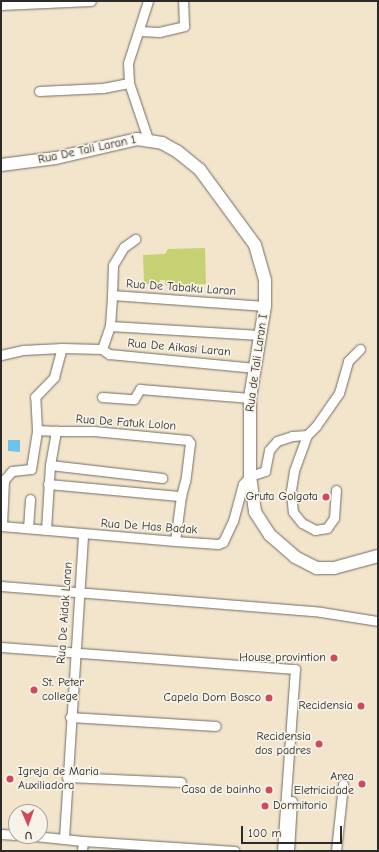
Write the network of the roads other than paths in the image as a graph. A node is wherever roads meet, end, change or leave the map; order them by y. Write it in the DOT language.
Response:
graph roads {
  1 [pos="91,1"];
  2 [pos="148,1"];
  3 [pos="184,1"];
  4 [pos="1,5"];
  5 [pos="139,31"];
  6 [pos="129,83"];
  7 [pos="39,91"];
  8 [pos="148,139"];
  9 [pos="1,165"];
  10 [pos="136,239"];
  11 [pos="112,295"];
  12 [pos="265,306"];
  13 [pos="110,326"];
  14 [pos="260,335"];
  15 [pos="62,348"];
  16 [pos="102,348"];
  17 [pos="360,349"];
  18 [pos="1,355"];
  19 [pos="254,368"];
  20 [pos="102,397"];
  21 [pos="250,398"];
  22 [pos="37,430"];
  23 [pos="56,431"];
  24 [pos="307,436"];
  25 [pos="50,465"];
  26 [pos="250,476"];
  27 [pos="162,478"];
  28 [pos="48,484"];
  29 [pos="336,490"];
  30 [pos="181,496"];
  31 [pos="30,499"];
  32 [pos="1,526"];
  33 [pos="28,528"];
  34 [pos="46,530"];
  35 [pos="82,534"];
  36 [pos="175,541"];
  37 [pos="378,556"];
  38 [pos="1,586"];
  39 [pos="79,594"];
  40 [pos="378,621"];
  41 [pos="1,647"];
  42 [pos="75,653"];
  43 [pos="299,661"];
  44 [pos="70,717"];
  45 [pos="216,726"];
  46 [pos="67,777"];
  47 [pos="181,782"];
  48 [pos="343,784"];
  49 [pos="48,837"];
  50 [pos="64,838"];
  51 [pos="83,841"];
  52 [pos="82,851"];
  53 [pos="235,851"];
  54 [pos="282,851"];
  55 [pos="289,851"];
  56 [pos="336,851"];
  1 -- 4 [label="street"];
  2 -- 5 [label="street"];
  3 -- 5 [label="street"];
  5 -- 6 [label="street"];
  6 -- 7 [label="street"];
  6 -- 8 [label="street"];
  8 -- 9 [label="main road, Rua De Tali Laran 1"];
  8 -- 12 [label="main road, Rua de Tali Laran I"];
  10 -- 11 [label="street"];
  11 -- 12 [label="street, Rua De Tabaku Laran"];
  11 -- 13 [label="street, Rua De Tabaku Laran"];
  12 -- 14 [label="main road, Rua de Tali Laran I"];
  13 -- 14 [label="street"];
  13 -- 16 [label="street, Rua De Tabaku Laran"];
  14 -- 19 [label="main road, Rua de Tali Laran I"];
  15 -- 16 [label="street"];
  15 -- 18 [label="street"];
  15 -- 22 [label="street"];
  16 -- 19 [label="street, Rua De Aikasi Laran"];
  17 -- 24 [label="street"];
  19 -- 21 [label="main road, Rua de Tali Laran I"];
  20 -- 21 [label="street"];
  21 -- 26 [label="main road, Rua de Tali Laran I"];
  22 -- 23 [label="street"];
  22 -- 32 [label="street"];
  23 -- 25 [label="street"];
  23 -- 30 [label="street, Rua De Fatuk Lolon"];
  24 -- 26 [label="street"];
  24 -- 29 [label="street"];
  25 -- 27 [label="street"];
  25 -- 28 [label="street"];
  26 -- 36 [label="street, Rua De Has Badak"];
  26 -- 37 [label="main road, Rua de Tali Laran I"];
  28 -- 30 [label="street"];
  28 -- 34 [label="street"];
  30 -- 36 [label="street, Rua De Fatuk Lolon"];
  31 -- 33 [label="street"];
  32 -- 33 [label="street, Rua De Has Badak"];
  33 -- 34 [label="street, Rua De Has Badak"];
  34 -- 35 [label="street, Rua De Has Badak"];
  35 -- 36 [label="street, Rua De Has Badak"];
  35 -- 39 [label="street, Rua De Aidak Laran"];
  38 -- 39 [label="street"];
  39 -- 40 [label="street"];
  39 -- 42 [label="street, Rua De Aidak Laran"];
  41 -- 42 [label="street"];
  42 -- 44 [label="street, Rua De Aidak Laran"];
  42 -- 54 [label="street"];
  43 -- 55 [label="street"];
  44 -- 45 [label="street"];
  44 -- 46 [label="street, Rua De Aidak Laran"];
  46 -- 47 [label="street"];
  46 -- 50 [label="street, Rua De Aidak Laran"];
  48 -- 56 [label="street"];
  49 -- 50 [label="street"];
  50 -- 51 [label="street"];
  51 -- 52 [label="street"];
  51 -- 53 [label="street"];
}
